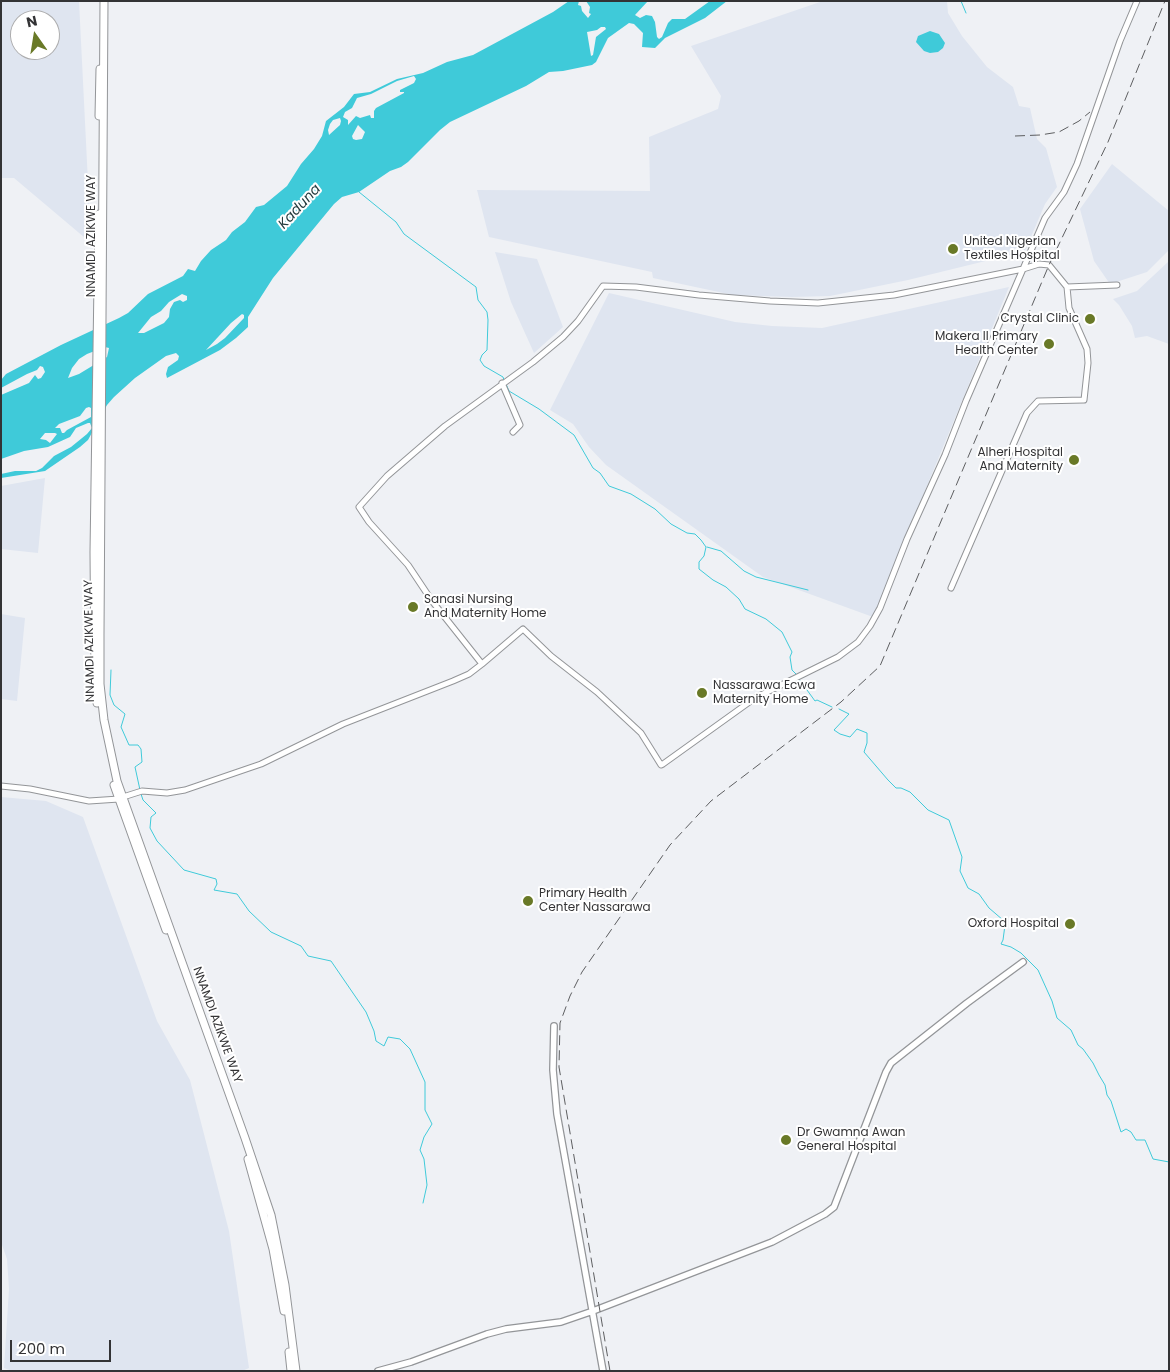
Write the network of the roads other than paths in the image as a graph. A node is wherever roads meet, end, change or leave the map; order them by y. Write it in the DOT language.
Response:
graph roads {
  1 [pos="102,1"];
  2 [pos="1137,1"];
  3 [pos="1023,269"];
  4 [pos="1117,285"];
  5 [pos="1067,287"];
  6 [pos="502,384"];
  7 [pos="513,432"];
  8 [pos="951,588"];
  9 [pos="482,664"];
  10 [pos="1,786"];
  11 [pos="121,798"];
  12 [pos="1023,962"];
  13 [pos="554,1026"];
  14 [pos="593,1311"];
  15 [pos="291,1371"];
  16 [pos="296,1371"];
  17 [pos="378,1371"];
  18 [pos="603,1371"];
  1 -- 11 [label="highway, NNAMDI AZIKWE WAY"];
  2 -- 3 [label="street"];
  3 -- 5 [label="street"];
  3 -- 6 [label="street"];
  3 -- 9 [label="street"];
  4 -- 5 [label="street"];
  5 -- 8 [label="street"];
  6 -- 7 [label="street"];
  6 -- 9 [label="street"];
  9 -- 11 [label="street"];
  10 -- 11 [label="street"];
  11 -- 15 [label="highway, NNAMDI AZIKWE WAY"];
  11 -- 16 [label="highway, NNAMDI AZIKWE WAY"];
  12 -- 14 [label="main road"];
  13 -- 14 [label="main road"];
  14 -- 17 [label="main road"];
  14 -- 18 [label="main road"];
}
